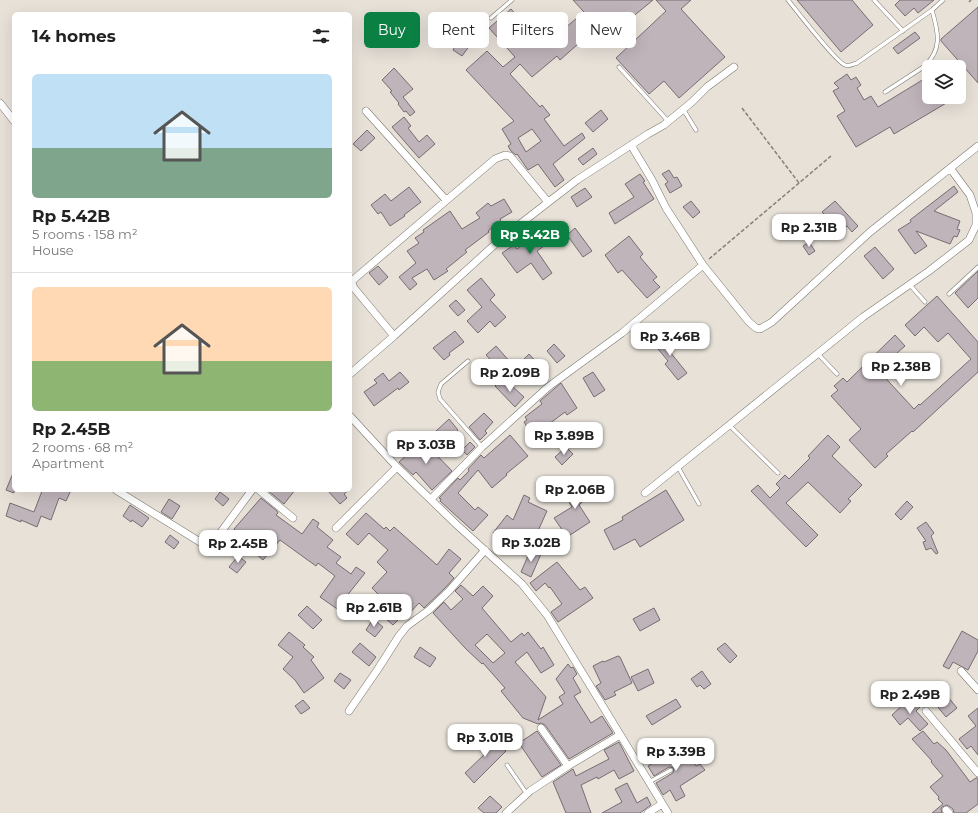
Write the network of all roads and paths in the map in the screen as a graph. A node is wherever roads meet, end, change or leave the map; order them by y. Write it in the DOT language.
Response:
graph roads {
  1 [pos="512,0"];
  2 [pos="788,0"];
  3 [pos="874,0"];
  4 [pos="944,0"];
  5 [pos="932,10"];
  6 [pos="491,18"];
  7 [pos="902,31"];
  8 [pos="619,67"];
  9 [pos="734,67"];
  10 [pos="885,92"];
  11 [pos="0,103"];
  12 [pos="742,108"];
  13 [pos="683,109"];
  14 [pos="366,111"];
  15 [pos="12,118"];
  16 [pos="668,121"];
  17 [pos="696,130"];
  18 [pos="630,145"];
  19 [pos="978,146"];
  20 [pos="831,156"];
  21 [pos="950,168"];
  22 [pos="799,183"];
  23 [pos="446,200"];
  24 [pos="548,202"];
  25 [pos="977,218"];
  26 [pos="703,265"];
  27 [pos="978,267"];
  28 [pos="909,285"];
  29 [pos="949,294"];
  30 [pos="926,302"];
  31 [pos="394,336"];
  32 [pos="818,354"];
  33 [pos="468,361"];
  34 [pos="352,372"];
  35 [pos="837,374"];
  36 [pos="352,418"];
  37 [pos="729,426"];
  38 [pos="482,447"];
  39 [pos="397,467"];
  40 [pos="678,467"];
  41 [pos="778,473"];
  42 [pos="119,492"];
  43 [pos="251,492"];
  44 [pos="260,492"];
  45 [pos="645,493"];
  46 [pos="431,500"];
  47 [pos="699,504"];
  48 [pos="293,518"];
  49 [pos="336,528"];
  50 [pos="484,550"];
  51 [pos="961,670"];
  52 [pos="978,690"];
  53 [pos="349,711"];
  54 [pos="926,711"];
  55 [pos="541,728"];
  56 [pos="620,735"];
  57 [pos="507,765"];
  58 [pos="568,766"];
  59 [pos="671,770"];
  60 [pos="978,773"];
  61 [pos="649,782"];
  62 [pos="526,794"];
  63 [pos="662,804"];
  64 [pos="506,813"];
  65 [pos="648,813"];
  66 [pos="668,813"];
  1 -- 6 [label="lane"];
  2 -- 7 [label="lane"];
  3 -- 7 [label="lane"];
  4 -- 5 [label="lane"];
  5 -- 7 [label="lane"];
  5 -- 10 [label="lane"];
  8 -- 16 [label="lane"];
  9 -- 13 [label="street"];
  11 -- 15 [label="street"];
  12 -- 22 [label="path"];
  13 -- 16 [label="street"];
  13 -- 17 [label="lane"];
  14 -- 23 [label="street"];
  16 -- 18 [label="street"];
  18 -- 24 [label="street"];
  18 -- 26 [label="street"];
  19 -- 21 [label="street"];
  20 -- 22 [label="path"];
  21 -- 25 [label="street"];
  21 -- 26 [label="street"];
  22 -- 26 [label="path"];
  23 -- 24 [label="street"];
  23 -- 31 [label="street"];
  24 -- 31 [label="street"];
  25 -- 28 [label="street"];
  26 -- 38 [label="street"];
  27 -- 29 [label="lane"];
  28 -- 30 [label="lane"];
  28 -- 32 [label="street"];
  31 -- 34 [label="street"];
  32 -- 35 [label="lane"];
  32 -- 37 [label="street"];
  33 -- 38 [label="lane"];
  36 -- 39 [label="street"];
  37 -- 40 [label="street"];
  37 -- 41 [label="lane"];
  38 -- 46 [label="street"];
  39 -- 46 [label="street"];
  39 -- 49 [label="street"];
  40 -- 45 [label="street"];
  40 -- 47 [label="lane"];
  42 -- 43 [label="street"];
  44 -- 48 [label="street"];
  46 -- 50 [label="street"];
  50 -- 53 [label="street"];
  50 -- 56 [label="street"];
  51 -- 52 [label="street"];
  54 -- 60 [label="street"];
  55 -- 58 [label="street"];
  56 -- 58 [label="street"];
  56 -- 61 [label="street"];
  57 -- 62 [label="lane"];
  58 -- 62 [label="street"];
  59 -- 61 [label="lane"];
  61 -- 63 [label="street"];
  62 -- 64 [label="street"];
  63 -- 65 [label="street"];
  63 -- 66 [label="street"];
}
